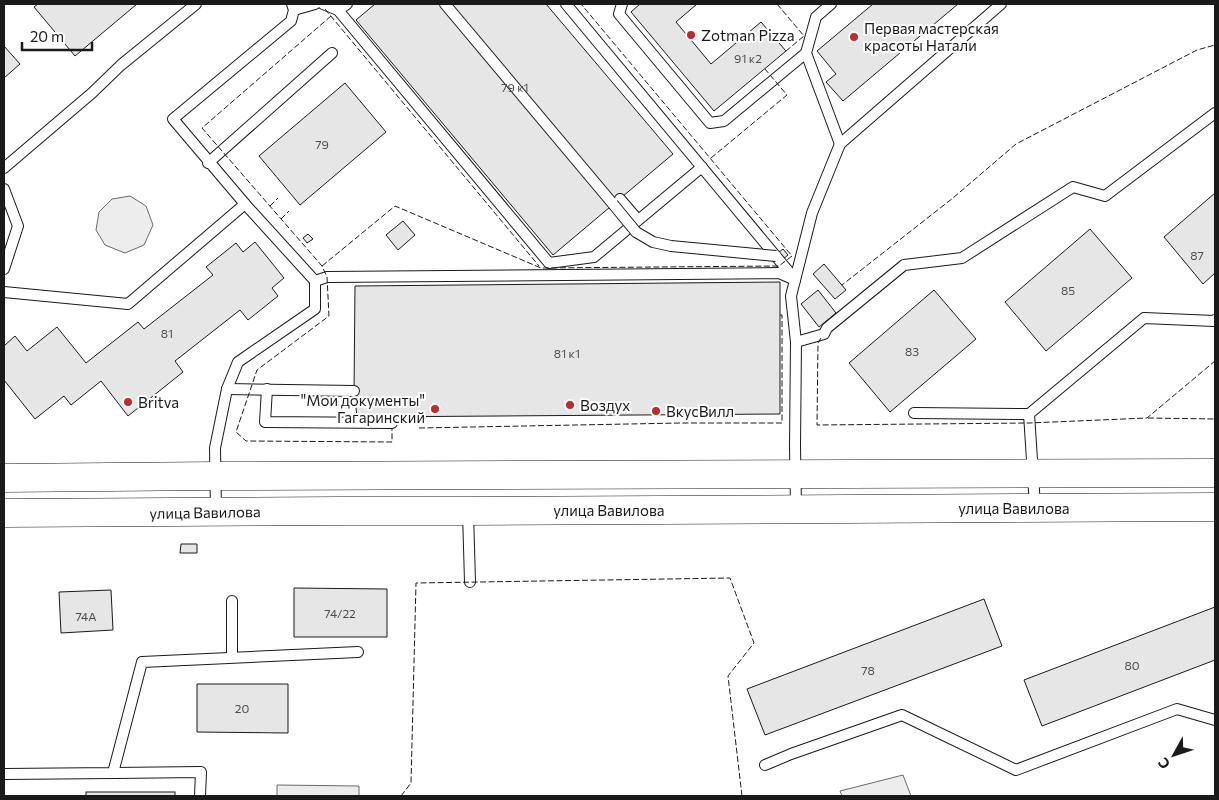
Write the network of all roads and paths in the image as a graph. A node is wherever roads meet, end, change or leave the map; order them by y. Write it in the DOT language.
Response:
graph roads {
  1 [pos="196,4"];
  2 [pos="315,4"];
  3 [pos="322,4"];
  4 [pos="445,4"];
  5 [pos="566,4"];
  6 [pos="622,4"];
  7 [pos="831,4"];
  8 [pos="1001,4"];
  9 [pos="293,7"];
  10 [pos="343,7"];
  11 [pos="332,53"];
  12 [pos="806,53"];
  13 [pos="1215,113"];
  14 [pos="840,144"];
  15 [pos="208,163"];
  16 [pos="702,167"];
  17 [pos="4,168"];
  18 [pos="4,189"];
  19 [pos="617,202"];
  20 [pos="245,204"];
  21 [pos="638,220"];
  22 [pos="776,256"];
  23 [pos="4,269"];
  24 [pos="795,280"];
  25 [pos="315,281"];
  26 [pos="4,292"];
  27 [pos="1215,320"];
  28 [pos="796,342"];
  29 [pos="227,389"];
  30 [pos="267,389"];
  31 [pos="354,391"];
  32 [pos="914,413"];
  33 [pos="1029,414"];
  34 [pos="392,423"];
  35 [pos="1215,472"];
  36 [pos="1033,473"];
  37 [pos="796,474"];
  38 [pos="215,476"];
  39 [pos="4,478"];
  40 [pos="1215,507"];
  41 [pos="1035,508"];
  42 [pos="796,509"];
  43 [pos="468,511"];
  44 [pos="216,512"];
  45 [pos="4,513"];
  46 [pos="470,582"];
  47 [pos="232,601"];
  48 [pos="358,652"];
  49 [pos="232,657"];
  50 [pos="1215,720"];
  51 [pos="766,766"];
  52 [pos="112,773"];
  53 [pos="4,774"];
  54 [pos="200,796"];
  1 -- 17 [label="lane"];
  2 -- 9 [label="lane"];
  3 -- 10 [label="lane"];
  4 -- 19 [label="lane"];
  5 -- 16 [label="lane"];
  6 -- 12 [label="lane"];
  7 -- 12 [label="lane"];
  8 -- 14 [label="lane"];
  9 -- 15 [label="lane"];
  10 -- 21 [label="lane"];
  11 -- 15 [label="lane"];
  12 -- 14 [label="lane"];
  13 -- 28 [label="lane"];
  14 -- 24 [label="lane"];
  15 -- 20 [label="lane"];
  16 -- 21 [label="lane"];
  16 -- 22 [label="lane"];
  18 -- 23 [label="lane"];
  19 -- 21 [label="lane"];
  19 -- 22 [label="lane, bridge"];
  20 -- 25 [label="lane"];
  20 -- 26 [label="lane"];
  22 -- 24 [label="lane"];
  24 -- 25 [label="lane"];
  24 -- 28 [label="lane"];
  25 -- 29 [label="lane"];
  27 -- 33 [label="lane"];
  28 -- 37 [label="lane"];
  29 -- 30 [label="lane"];
  29 -- 38 [label="lane"];
  30 -- 31 [label="lane"];
  30 -- 34 [label="lane"];
  32 -- 33 [label="lane"];
  33 -- 36 [label="lane"];
  35 -- 36 [label="street"];
  36 -- 37 [label="street"];
  36 -- 41 [label="lane"];
  37 -- 38 [label="street"];
  37 -- 42 [label="lane"];
  38 -- 39 [label="street"];
  38 -- 44 [label="lane"];
  40 -- 41 [label="street, улица Вавилова"];
  41 -- 42 [label="street, улица Вавилова"];
  42 -- 43 [label="street, улица Вавилова"];
  43 -- 44 [label="street, улица Вавилова"];
  43 -- 46 [label="lane"];
  44 -- 45 [label="street, улица Вавилова"];
  47 -- 49 [label="lane"];
  48 -- 49 [label="lane"];
  49 -- 52 [label="lane"];
  50 -- 51 [label="lane"];
  52 -- 53 [label="lane"];
  52 -- 54 [label="lane"];
}
